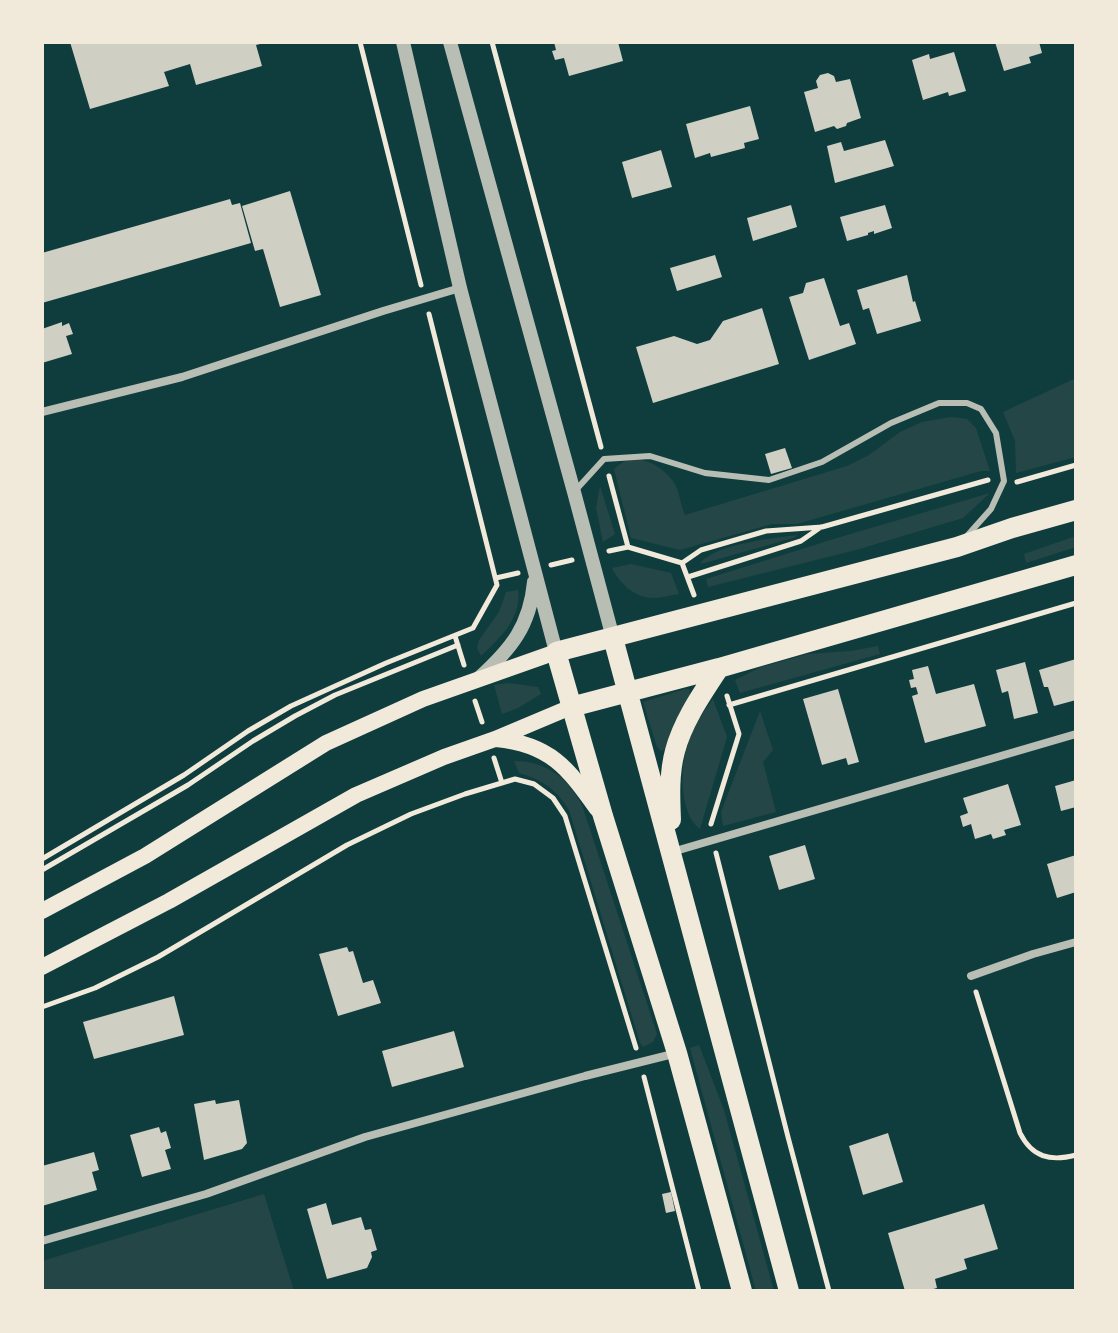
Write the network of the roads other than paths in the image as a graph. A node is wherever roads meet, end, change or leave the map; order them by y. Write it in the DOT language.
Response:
graph roads {
  1 [pos="403,42"];
  2 [pos="450,42"];
  3 [pos="460,288"];
  4 [pos="42,412"];
  5 [pos="574,492"];
  6 [pos="1076,510"];
  7 [pos="957,547"];
  8 [pos="1076,565"];
  9 [pos="527,571"];
  10 [pos="613,638"];
  11 [pos="556,652"];
  12 [pos="719,668"];
  13 [pos="474,687"];
  14 [pos="626,692"];
  15 [pos="571,707"];
  16 [pos="1076,734"];
  17 [pos="495,739"];
  18 [pos="603,816"];
  19 [pos="671,852"];
  20 [pos="42,911"];
  21 [pos="1076,942"];
  22 [pos="42,967"];
  23 [pos="971,976"];
  24 [pos="677,1053"];
  25 [pos="42,1241"];
  26 [pos="742,1291"];
  27 [pos="789,1291"];
  1 -- 3 [label="street"];
  2 -- 5 [label="street"];
  3 -- 4 [label="street"];
  3 -- 9 [label="street"];
  5 -- 7 [label="lane"];
  5 -- 10 [label="street"];
  6 -- 7 [label="main road"];
  7 -- 10 [label="main road"];
  8 -- 12 [label="main road"];
  9 -- 11 [label="street"];
  9 -- 13 [label="street"];
  10 -- 11 [label="main road"];
  10 -- 14 [label="main road"];
  11 -- 13 [label="main road"];
  11 -- 15 [label="main road"];
  12 -- 14 [label="main road"];
  12 -- 19 [label="main road"];
  13 -- 20 [label="main road"];
  14 -- 15 [label="main road"];
  14 -- 19 [label="main road"];
  15 -- 17 [label="main road"];
  15 -- 18 [label="main road"];
  16 -- 19 [label="street"];
  17 -- 18 [label="main road"];
  17 -- 22 [label="main road"];
  18 -- 24 [label="main road"];
  19 -- 27 [label="main road"];
  21 -- 23 [label="street"];
  24 -- 25 [label="street"];
  24 -- 26 [label="main road"];
}
